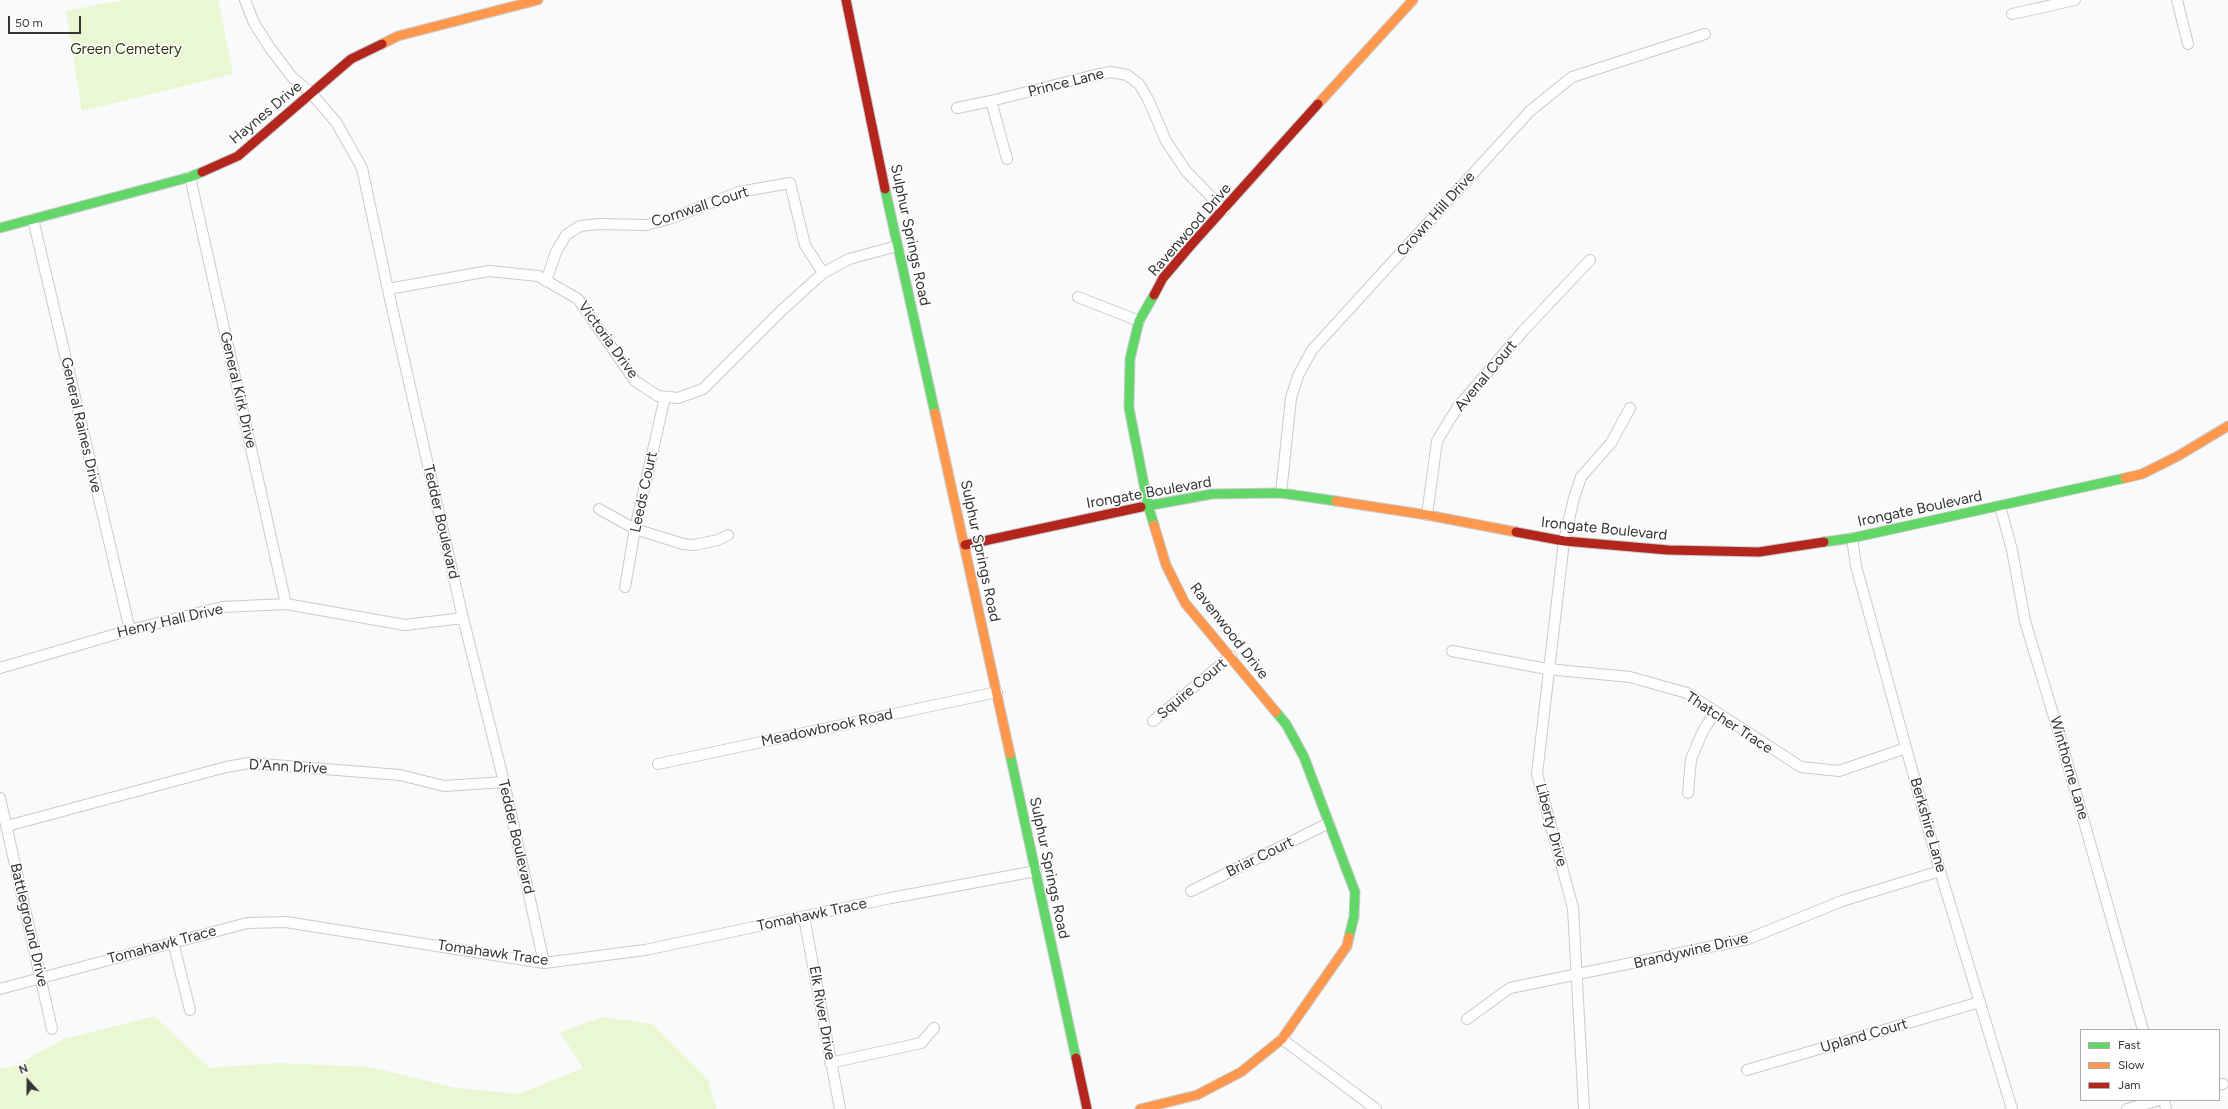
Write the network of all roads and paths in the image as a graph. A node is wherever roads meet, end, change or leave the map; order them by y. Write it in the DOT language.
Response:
graph roads {
  1 [pos="245,0"];
  2 [pos="538,0"];
  3 [pos="846,0"];
  4 [pos="1412,0"];
  5 [pos="2075,0"];
  6 [pos="2177,0"];
  7 [pos="2012,14"];
  8 [pos="1705,34"];
  9 [pos="2188,44"];
  10 [pos="311,93"];
  11 [pos="991,102"];
  12 [pos="957,108"];
  13 [pos="1006,159"];
  14 [pos="190,177"];
  15 [pos="1224,210"];
  16 [pos="33,219"];
  17 [pos="0,228"];
  18 [pos="897,246"];
  19 [pos="1590,260"];
  20 [pos="823,273"];
  21 [pos="546,281"];
  22 [pos="388,289"];
  23 [pos="1078,297"];
  24 [pos="1139,321"];
  25 [pos="665,397"];
  26 [pos="1630,408"];
  27 [pos="2228,426"];
  28 [pos="1281,493"];
  29 [pos="1148,505"];
  30 [pos="2000,506"];
  31 [pos="599,509"];
  32 [pos="1427,515"];
  33 [pos="635,529"];
  34 [pos="728,535"];
  35 [pos="1852,538"];
  36 [pos="1564,541"];
  37 [pos="965,545"];
  38 [pos="625,587"];
  39 [pos="286,604"];
  40 [pos="463,618"];
  41 [pos="130,630"];
  42 [pos="1452,651"];
  43 [pos="1230,656"];
  44 [pos="0,668"];
  45 [pos="1547,669"];
  46 [pos="997,692"];
  47 [pos="1715,712"];
  48 [pos="1153,721"];
  49 [pos="1906,748"];
  50 [pos="658,764"];
  51 [pos="504,782"];
  52 [pos="1688,793"];
  53 [pos="0,798"];
  54 [pos="1330,823"];
  55 [pos="7,826"];
  56 [pos="1940,871"];
  57 [pos="1036,872"];
  58 [pos="1192,891"];
  59 [pos="804,917"];
  60 [pos="173,942"];
  61 [pos="544,963"];
  62 [pos="1578,975"];
  63 [pos="41,979"];
  64 [pos="0,989"];
  65 [pos="1980,1002"];
  66 [pos="190,1010"];
  67 [pos="1467,1019"];
  68 [pos="934,1028"];
  69 [pos="52,1029"];
  70 [pos="2143,1029"];
  71 [pos="1282,1039"];
  72 [pos="830,1063"];
  73 [pos="1747,1070"];
  74 [pos="2156,1101"];
  75 [pos="840,1109"];
  76 [pos="1087,1109"];
  77 [pos="1140,1109"];
  78 [pos="1376,1109"];
  79 [pos="1584,1109"];
  80 [pos="2012,1109"];
  81 [pos="2127,1109"];
  1 -- 10 [label="street, Tedder Boulevard"];
  2 -- 10 [label="street, Haynes Drive"];
  3 -- 18 [label="street, Sulphur Springs Road"];
  4 -- 15 [label="street, Ravenwood Drive"];
  5 -- 7 [label="street"];
  6 -- 9 [label="street"];
  8 -- 28 [label="street, Crown Hill Drive"];
  10 -- 14 [label="street, Haynes Drive"];
  10 -- 22 [label="street, Tedder Boulevard"];
  11 -- 12 [label="street, Prince Lane"];
  11 -- 13 [label="street"];
  11 -- 15 [label="street, Prince Lane"];
  14 -- 16 [label="street, Haynes Drive"];
  14 -- 39 [label="street, General Kirk Drive"];
  15 -- 24 [label="street, Ravenwood Drive"];
  16 -- 17 [label="street, Haynes Drive"];
  16 -- 41 [label="street, General Raines Drive"];
  18 -- 20 [label="street, Victoria Drive"];
  18 -- 37 [label="street, Sulphur Springs Road"];
  19 -- 32 [label="street, Avenal Court"];
  20 -- 21 [label="street, Cornwall Court"];
  20 -- 25 [label="street, Victoria Drive"];
  21 -- 22 [label="street, Victoria Drive"];
  21 -- 25 [label="street, Victoria Drive"];
  22 -- 40 [label="street, Tedder Boulevard"];
  23 -- 24 [label="street"];
  24 -- 29 [label="street, Ravenwood Drive"];
  25 -- 33 [label="street, Leeds Court"];
  26 -- 36 [label="street, Liberty Drive"];
  27 -- 30 [label="street, Irongate Boulevard"];
  28 -- 29 [label="street, Irongate Boulevard"];
  28 -- 32 [label="street, Irongate Boulevard"];
  29 -- 37 [label="street, Irongate Boulevard"];
  29 -- 43 [label="street, Ravenwood Drive"];
  30 -- 35 [label="street, Irongate Boulevard"];
  30 -- 70 [label="street, Winthorne Lane"];
  31 -- 33 [label="street"];
  32 -- 36 [label="street, Irongate Boulevard"];
  33 -- 34 [label="street"];
  33 -- 38 [label="street, Leeds Court"];
  35 -- 36 [label="street, Irongate Boulevard"];
  35 -- 49 [label="street, Berkshire Lane"];
  36 -- 45 [label="street, Liberty Drive"];
  37 -- 46 [label="street, Sulphur Springs Road"];
  39 -- 40 [label="street, Henry Hall Drive"];
  39 -- 41 [label="street, Henry Hall Drive"];
  40 -- 51 [label="street, Tedder Boulevard"];
  41 -- 44 [label="street, Henry Hall Drive"];
  42 -- 45 [label="street, Thatcher Trace"];
  43 -- 48 [label="street, Squire Court"];
  43 -- 54 [label="street, Ravenwood Drive"];
  45 -- 47 [label="street, Thatcher Trace"];
  45 -- 62 [label="street, Liberty Drive"];
  46 -- 50 [label="street, Meadowbrook Road"];
  46 -- 57 [label="street, Sulphur Springs Road"];
  47 -- 49 [label="street, Thatcher Trace"];
  47 -- 52 [label="street"];
  49 -- 56 [label="street, Berkshire Lane"];
  51 -- 55 [label="street, D'Ann Drive"];
  51 -- 61 [label="street, Tedder Boulevard"];
  53 -- 55 [label="street, Battleground Drive"];
  54 -- 58 [label="street, Briar Court"];
  54 -- 71 [label="street, Ravenwood Drive"];
  55 -- 63 [label="street, Battleground Drive"];
  56 -- 62 [label="street, Brandywine Drive"];
  56 -- 65 [label="street, Berkshire Lane"];
  57 -- 59 [label="street, Tomahawk Trace"];
  57 -- 76 [label="street, Sulphur Springs Road"];
  59 -- 61 [label="street, Tomahawk Trace"];
  59 -- 72 [label="street, Elk River Drive"];
  60 -- 61 [label="street, Tomahawk Trace"];
  60 -- 63 [label="street, Tomahawk Trace"];
  60 -- 66 [label="street"];
  62 -- 67 [label="street, Brandywine Drive"];
  62 -- 79 [label="street, Liberty Drive"];
  63 -- 64 [label="street, Tomahawk Trace"];
  63 -- 69 [label="street, Battleground Drive"];
  65 -- 73 [label="street, Upland Court"];
  65 -- 80 [label="street, Berkshire Lane"];
  68 -- 72 [label="street"];
  71 -- 77 [label="street, Ravenwood Drive"];
  71 -- 78 [label="street"];
  72 -- 75 [label="street, Elk River Drive"];
  74 -- 81 [label="street"];
}
